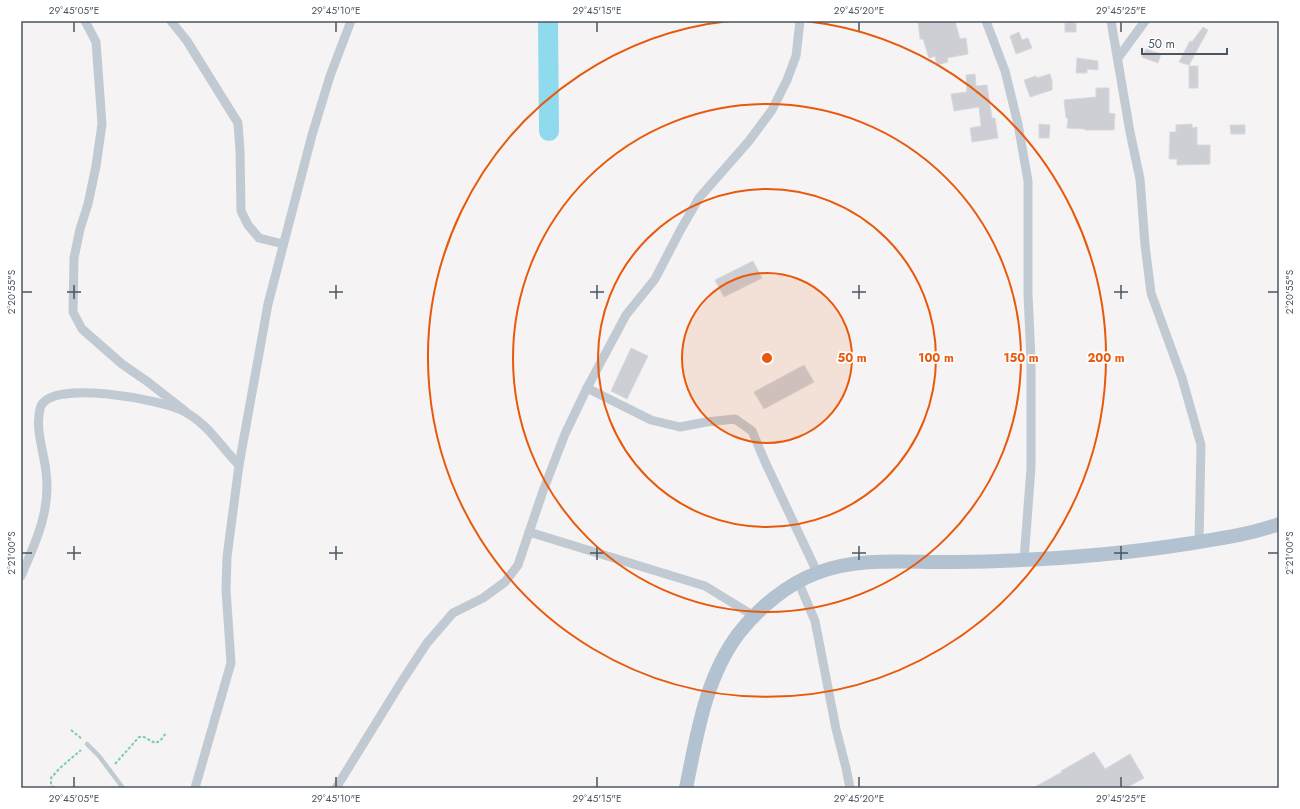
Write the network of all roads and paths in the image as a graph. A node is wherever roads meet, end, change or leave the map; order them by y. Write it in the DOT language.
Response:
graph roads {
  1 [pos="85,21"];
  2 [pos="171,21"];
  3 [pos="351,21"];
  4 [pos="800,21"];
  5 [pos="986,21"];
  6 [pos="1111,21"];
  7 [pos="1145,21"];
  8 [pos="1118,58"];
  9 [pos="283,244"];
  10 [pos="587,388"];
  11 [pos="185,411"];
  12 [pos="239,465"];
  13 [pos="1279,524"];
  14 [pos="529,532"];
  15 [pos="1198,542"];
  16 [pos="1024,560"];
  17 [pos="817,572"];
  18 [pos="21,576"];
  19 [pos="798,581"];
  20 [pos="754,616"];
  21 [pos="71,730"];
  22 [pos="166,733"];
  23 [pos="87,744"];
  24 [pos="110,770"];
  25 [pos="54,788"];
  26 [pos="123,788"];
  27 [pos="195,788"];
  28 [pos="336,788"];
  29 [pos="686,788"];
  30 [pos="850,788"];
  1 -- 11 [label="street"];
  2 -- 9 [label="street"];
  3 -- 9 [label="street"];
  4 -- 10 [label="street"];
  5 -- 16 [label="street"];
  6 -- 8 [label="street"];
  7 -- 8 [label="street"];
  8 -- 15 [label="street"];
  9 -- 12 [label="street"];
  10 -- 14 [label="street"];
  10 -- 17 [label="street"];
  11 -- 12 [label="street"];
  11 -- 18 [label="street"];
  12 -- 27 [label="street"];
  13 -- 15 [label="main road"];
  14 -- 20 [label="street"];
  14 -- 28 [label="street"];
  15 -- 16 [label="main road"];
  16 -- 17 [label="main road"];
  17 -- 19 [label="main road"];
  19 -- 20 [label="main road"];
  19 -- 30 [label="street"];
  20 -- 29 [label="main road"];
  21 -- 23 [label="path"];
  22 -- 24 [label="path"];
  23 -- 24 [label="lane"];
  23 -- 25 [label="path"];
  24 -- 26 [label="lane"];
}
